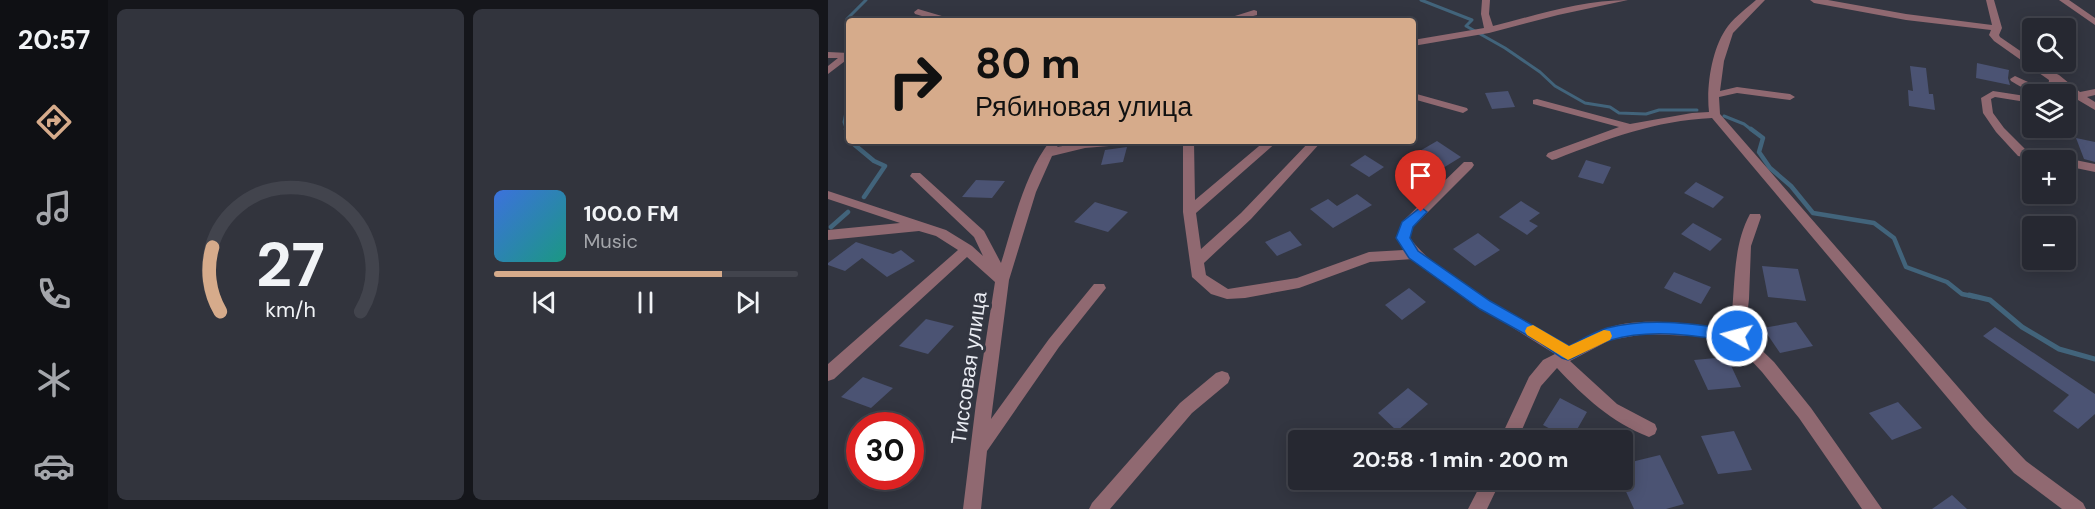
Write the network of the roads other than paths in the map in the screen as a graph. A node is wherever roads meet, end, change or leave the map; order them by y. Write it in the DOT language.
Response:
graph roads {
  1 [pos="1486,0"];
  2 [pos="1624,0"];
  3 [pos="1761,0"];
  4 [pos="1814,0"];
  5 [pos="1990,0"];
  6 [pos="2063,0"];
  7 [pos="918,12"];
  8 [pos="1254,13"];
  9 [pos="939,18"];
  10 [pos="1235,18"];
  11 [pos="2095,22"];
  12 [pos="1997,28"];
  13 [pos="1486,31"];
  14 [pos="1416,43"];
  15 [pos="828,55"];
  16 [pos="846,55"];
  17 [pos="846,57"];
  18 [pos="828,71"];
  19 [pos="2055,77"];
  20 [pos="2014,79"];
  21 [pos="2095,92"];
  22 [pos="1714,95"];
  23 [pos="2079,95"];
  24 [pos="1416,97"];
  25 [pos="1790,97"];
  26 [pos="2076,97"];
  27 [pos="2022,98"];
  28 [pos="1537,102"];
  29 [pos="2095,107"];
  30 [pos="1463,110"];
  31 [pos="1715,115"];
  32 [pos="1630,127"];
  33 [pos="1054,144"];
  34 [pos="1097,144"];
  35 [pos="1188,144"];
  36 [pos="1268,144"];
  37 [pos="1313,144"];
  38 [pos="1047,153"];
  39 [pos="2022,153"];
  40 [pos="1552,156"];
  41 [pos="2076,164"];
  42 [pos="1468,165"];
  43 [pos="2095,168"];
  44 [pos="916,176"];
  45 [pos="828,195"];
  46 [pos="1189,212"];
  47 [pos="1755,217"];
  48 [pos="920,226"];
  49 [pos="828,235"];
  50 [pos="967,249"];
  51 [pos="1414,254"];
  52 [pos="1197,261"];
  53 [pos="1002,280"];
  54 [pos="1099,288"];
  55 [pos="1737,336"];
  56 [pos="1563,357"];
  57 [pos="828,374"];
  58 [pos="1222,378"];
  59 [pos="1649,429"];
  60 [pos="1513,430"];
  61 [pos="979,448"];
  62 [pos="1487,490"];
  63 [pos="972,509"];
  64 [pos="1098,509"];
  65 [pos="1477,509"];
  66 [pos="1873,509"];
  67 [pos="2077,509"];
  1 -- 13 [label="street"];
  2 -- 13 [label="street"];
  3 -- 22 [label="street"];
  4 -- 12 [label="street"];
  5 -- 12 [label="street"];
  6 -- 11 [label="street"];
  7 -- 9 [label="street"];
  8 -- 10 [label="street"];
  12 -- 19 [label="street"];
  13 -- 14 [label="street"];
  15 -- 16 [label="street"];
  17 -- 18 [label="street"];
  19 -- 20 [label="street"];
  19 -- 23 [label="street"];
  21 -- 23 [label="street"];
  22 -- 25 [label="street"];
  22 -- 31 [label="street"];
  23 -- 26 [label="street"];
  23 -- 29 [label="street"];
  24 -- 30 [label="street"];
  27 -- 39 [label="street"];
  28 -- 32 [label="street"];
  31 -- 32 [label="street"];
  31 -- 67 [label="street"];
  32 -- 40 [label="street"];
  33 -- 38 [label="street"];
  34 -- 38 [label="street"];
  35 -- 46 [label="street"];
  36 -- 46 [label="street"];
  37 -- 52 [label="street"];
  38 -- 53 [label="street"];
  41 -- 43 [label="street"];
  42 -- 51 [label="street"];
  44 -- 53 [label="street"];
  45 -- 48 [label="street"];
  46 -- 52 [label="street"];
  47 -- 55 [label="street"];
  48 -- 49 [label="street, Тиссовая улица"];
  48 -- 50 [label="street, Тиссовая улица"];
  50 -- 53 [label="street, Тиссовая улица"];
  50 -- 57 [label="street"];
  51 -- 52 [label="street"];
  51 -- 56 [label="street"];
  53 -- 61 [label="street, Тиссовая улица"];
  54 -- 61 [label="street"];
  55 -- 56 [label="street"];
  55 -- 66 [label="street"];
  56 -- 59 [label="street"];
  56 -- 60 [label="street"];
  58 -- 64 [label="street"];
  61 -- 63 [label="street, Тиссовая улица"];
  62 -- 65 [label="street"];
}
